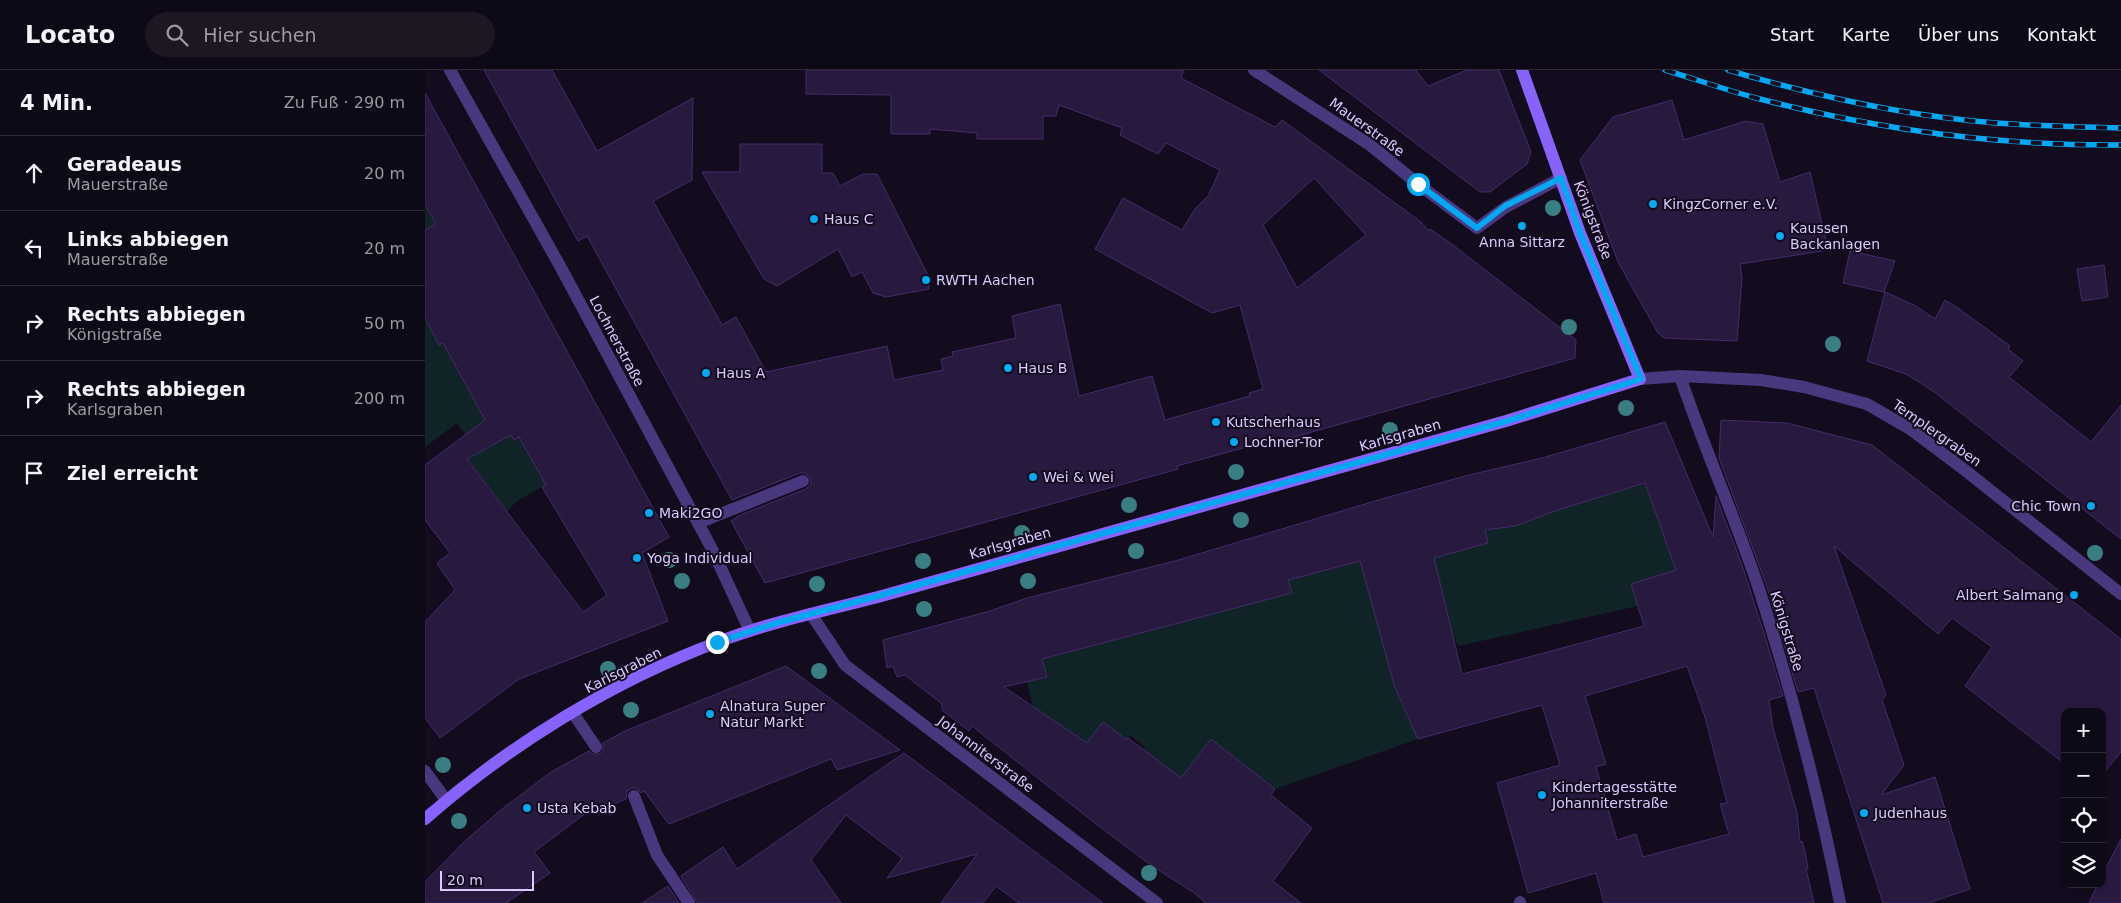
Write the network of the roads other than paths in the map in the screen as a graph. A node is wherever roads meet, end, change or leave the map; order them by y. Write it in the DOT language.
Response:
graph roads {
  1 [pos="450,70"];
  2 [pos="1254,70"];
  3 [pos="1522,70"];
  4 [pos="1561,178"];
  5 [pos="1680,376"];
  6 [pos="1641,379"];
  7 [pos="803,481"];
  8 [pos="698,523"];
  9 [pos="2121,594"];
  10 [pos="811,614"];
  11 [pos="750,631"];
  12 [pos="573,713"];
  13 [pos="596,747"];
  14 [pos="425,771"];
  15 [pos="634,796"];
  16 [pos="447,800"];
  17 [pos="425,820"];
  18 [pos="689,903"];
  19 [pos="1157,903"];
  20 [pos="1840,903"];
  1 -- 8 [label="street, Lochnerstraße"];
  2 -- 4 [label="street, Mauerstraße"];
  3 -- 4 [label="street, Königstraße"];
  4 -- 6 [label="street, Königstraße"];
  5 -- 6 [label="street, Templergraben"];
  5 -- 9 [label="street, Templergraben"];
  5 -- 20 [label="street, Königstraße"];
  6 -- 10 [label="street, Karlsgraben"];
  7 -- 8 [label="street"];
  8 -- 11 [label="street, Lochnerstraße"];
  10 -- 11 [label="street, Karlsgraben"];
  10 -- 19 [label="street, Johanniterstraße"];
  11 -- 12 [label="street, Karlsgraben"];
  12 -- 13 [label="street"];
  12 -- 16 [label="street, Karlsgraben"];
  14 -- 16 [label="street"];
  15 -- 18 [label="street"];
  16 -- 17 [label="street, Karlsgraben"];
}
